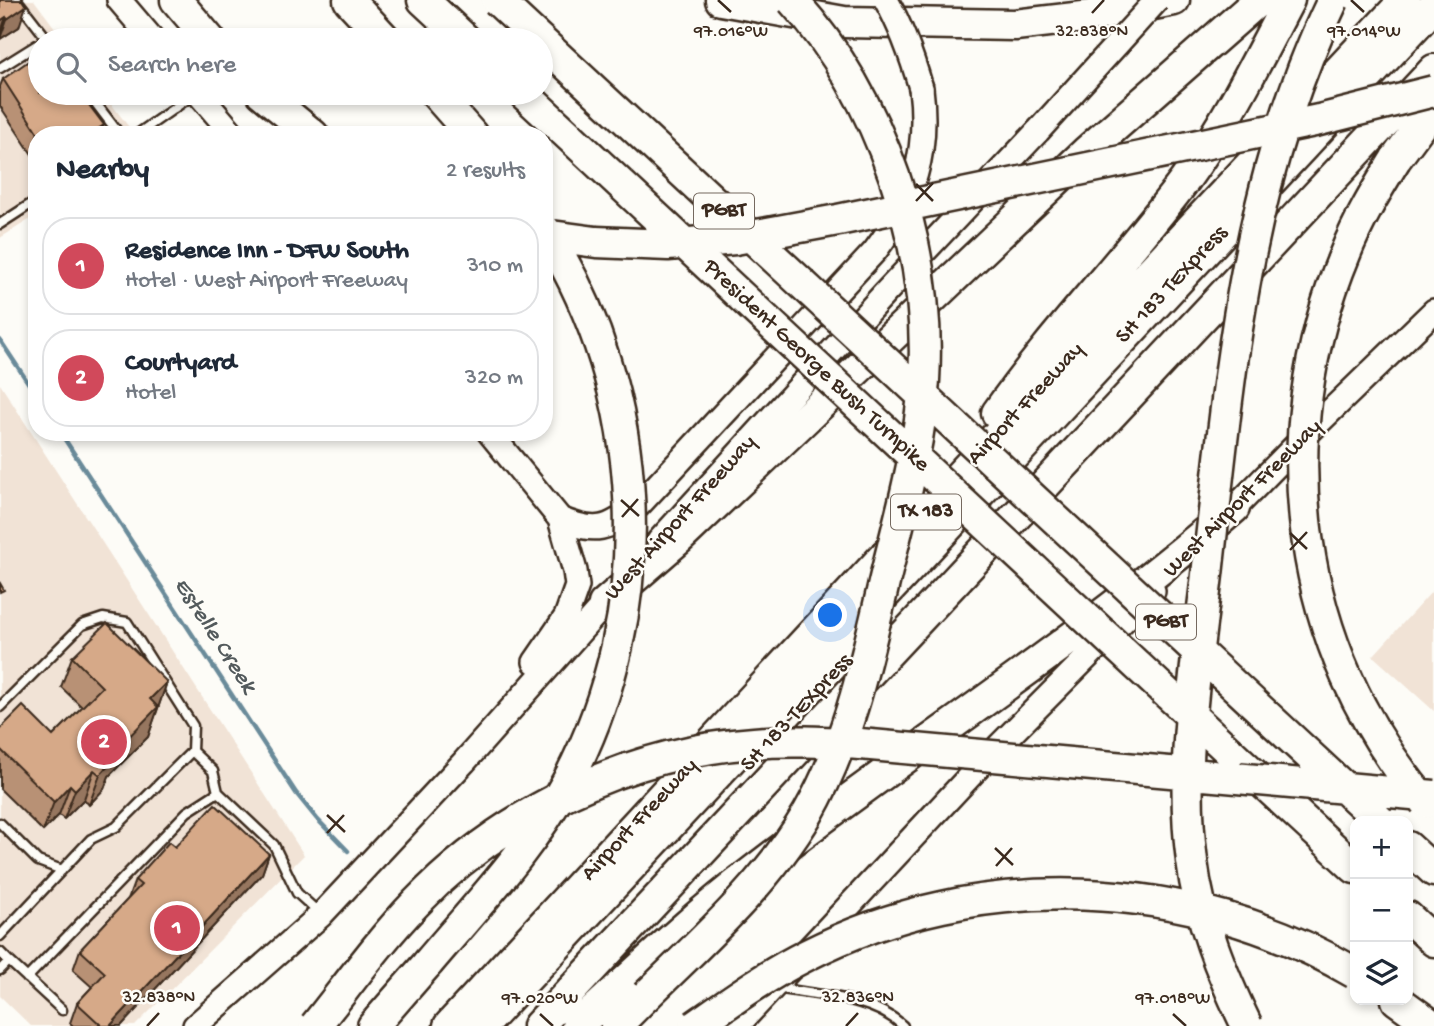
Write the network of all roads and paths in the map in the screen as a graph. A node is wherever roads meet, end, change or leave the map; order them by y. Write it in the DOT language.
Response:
graph roads {
  1 [pos="17,0"];
  2 [pos="119,0"];
  3 [pos="176,0"];
  4 [pos="349,0"];
  5 [pos="423,0"];
  6 [pos="498,0"];
  7 [pos="721,0"];
  8 [pos="792,0"];
  9 [pos="886,0"];
  10 [pos="1157,0"];
  11 [pos="1174,0"];
  12 [pos="1259,0"];
  13 [pos="1289,0"];
  14 [pos="1333,0"];
  15 [pos="1405,0"];
  16 [pos="1434,6"];
  17 [pos="36,28"];
  18 [pos="143,28"];
  19 [pos="200,28"];
  20 [pos="375,28"];
  21 [pos="453,28"];
  22 [pos="528,28"];
  23 [pos="1434,30"];
  24 [pos="28,51"];
  25 [pos="553,51"];
  26 [pos="0,68"];
  27 [pos="1434,69"];
  28 [pos="1434,91"];
  29 [pos="97,105"];
  30 [pos="180,105"];
  31 [pos="208,105"];
  32 [pos="277,105"];
  33 [pos="446,105"];
  34 [pos="536,105"];
  35 [pos="1434,107"];
  36 [pos="113,126"];
  37 [pos="149,126"];
  38 [pos="226,126"];
  39 [pos="302,126"];
  40 [pos="464,126"];
  41 [pos="28,206"];
  42 [pos="0,224"];
  43 [pos="553,236"];
  44 [pos="553,245"];
  45 [pos="1434,311"];
  46 [pos="496,441"];
  47 [pos="929,508"];
  48 [pos="1234,509"];
  49 [pos="560,519"];
  50 [pos="604,604"];
  51 [pos="0,706"];
  52 [pos="192,751"];
  53 [pos="464,762"];
  54 [pos="218,792"];
  55 [pos="1434,796"];
  56 [pos="1434,813"];
  57 [pos="1375,816"];
  58 [pos="0,823"];
  59 [pos="1413,852"];
  60 [pos="1350,863"];
  61 [pos="62,870"];
  62 [pos="1434,871"];
  63 [pos="321,915"];
  64 [pos="1413,922"];
  65 [pos="0,936"];
  66 [pos="1434,942"];
  67 [pos="0,952"];
  68 [pos="9,961"];
  69 [pos="0,970"];
  70 [pos="1350,970"];
  71 [pos="27,978"];
  72 [pos="774,987"];
  73 [pos="1404,1005"];
  74 [pos="62,1010"];
  75 [pos="195,1026"];
  76 [pos="315,1026"];
  77 [pos="373,1026"];
  78 [pos="449,1026"];
  79 [pos="482,1026"];
  80 [pos="503,1026"];
  81 [pos="538,1026"];
  82 [pos="577,1026"];
  83 [pos="616,1026"];
  84 [pos="695,1026"];
  85 [pos="737,1026"];
  86 [pos="903,1026"];
  87 [pos="1248,1026"];
  88 [pos="1433,1026"];
  1 -- 17 [label="lane"];
  2 -- 18 [label="main road"];
  3 -- 19 [label="highway"];
  4 -- 20 [label="highway"];
  5 -- 21 [label="highway"];
  6 -- 22 [label="highway, PGBT, bridge"];
  7 -- 11 [label="highway"];
  8 -- 83 [label="highway, bridge"];
  9 -- 49 [label="main road, bridge"];
  10 -- 50 [label="main road, West Airport Freeway, bridge"];
  12 -- 50 [label="highway"];
  13 -- 47 [label="highway"];
  14 -- 87 [label="highway, bridge"];
  15 -- 47 [label="highway, Airport Freeway / TX 183"];
  16 -- 79 [label="highway, SH 183 TEXpress"];
  23 -- 80 [label="highway, SH 183 TEXpress"];
  24 -- 26 [label="lane"];
  25 -- 57 [label="highway, PGBT, bridge"];
  27 -- 81 [label="highway, TX 183"];
  28 -- 43 [label="highway, bridge"];
  29 -- 36 [label="lane"];
  30 -- 37 [label="lane"];
  31 -- 38 [label="main road"];
  32 -- 39 [label="highway"];
  33 -- 40 [label="highway"];
  34 -- 60 [label="highway, President George Bush Turnpike / PGBT, bridge"];
  35 -- 56 [label="highway, bridge"];
  41 -- 42 [label="lane"];
  44 -- 77 [label="highway, bridge"];
  45 -- 48 [label="main road, West Airport Freeway"];
  46 -- 49 [label="main road"];
  47 -- 78 [label="highway, Airport Freeway / TX 183"];
  48 -- 72 [label="main road, West Airport Freeway"];
  48 -- 82 [label="highway"];
  49 -- 53 [label="main road"];
  50 -- 53 [label="main road, West Airport Freeway"];
  51 -- 52 [label="lane"];
  52 -- 54 [label="lane"];
  52 -- 61 [label="lane"];
  53 -- 63 [label="main road, West Airport Freeway"];
  54 -- 63 [label="lane"];
  54 -- 71 [label="lane"];
  55 -- 76 [label="highway, bridge"];
  58 -- 61 [label="lane"];
  59 -- 62 [label="highway"];
  61 -- 65 [label="lane"];
  63 -- 75 [label="main road, West Airport Freeway"];
  64 -- 66 [label="highway"];
  67 -- 68 [label="lane"];
  68 -- 69 [label="lane"];
  68 -- 71 [label="lane"];
  70 -- 84 [label="highway, bridge"];
  71 -- 74 [label="lane"];
  72 -- 85 [label="main road, West Airport Freeway"];
  72 -- 86 [label="lane"];
  73 -- 88 [label="highway"];
}
